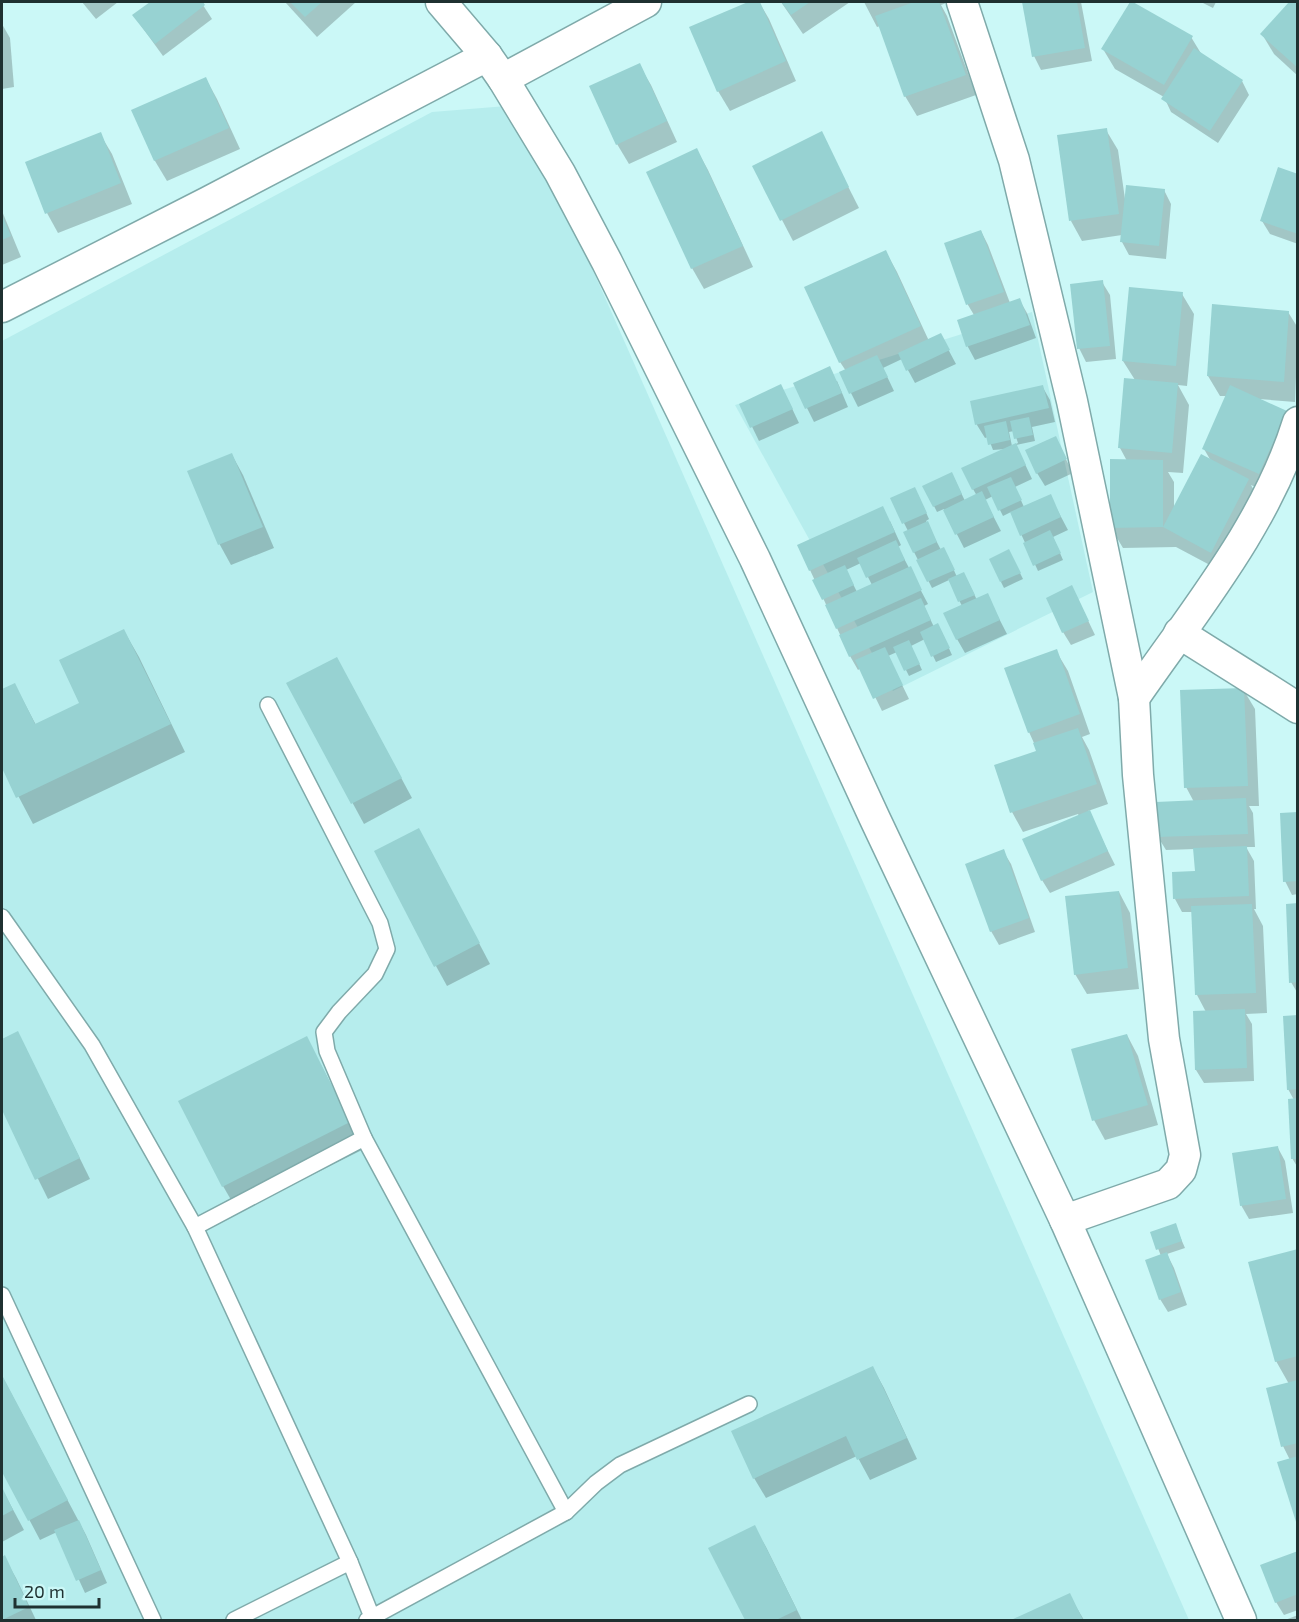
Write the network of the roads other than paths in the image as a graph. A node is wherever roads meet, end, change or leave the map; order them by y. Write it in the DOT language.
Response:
graph roads {
  1 [pos="441,2"];
  2 [pos="646,2"];
  3 [pos="963,2"];
  4 [pos="495,68"];
  5 [pos="2,307"];
  6 [pos="1298,422"];
  7 [pos="1179,633"];
  8 [pos="1134,698"];
  9 [pos="268,705"];
  10 [pos="1298,708"];
  11 [pos="2,917"];
  12 [pos="364,1138"];
  13 [pos="1065,1220"];
  14 [pos="195,1227"];
  15 [pos="2,1295"];
  16 [pos="749,1404"];
  17 [pos="566,1512"];
  18 [pos="350,1562"];
  19 [pos="370,1619"];
  20 [pos="153,1620"];
  21 [pos="234,1620"];
  22 [pos="1241,1620"];
  1 -- 4 [label="street"];
  2 -- 4 [label="street"];
  3 -- 8 [label="street"];
  4 -- 5 [label="street"];
  4 -- 13 [label="street"];
  6 -- 7 [label="street"];
  7 -- 8 [label="street"];
  7 -- 10 [label="street"];
  8 -- 13 [label="street"];
  9 -- 12 [label="lane"];
  11 -- 14 [label="lane"];
  12 -- 14 [label="lane"];
  12 -- 17 [label="lane"];
  13 -- 22 [label="street"];
  14 -- 18 [label="lane"];
  15 -- 20 [label="lane"];
  16 -- 17 [label="lane"];
  17 -- 19 [label="lane"];
  18 -- 19 [label="lane"];
  18 -- 21 [label="lane"];
}
